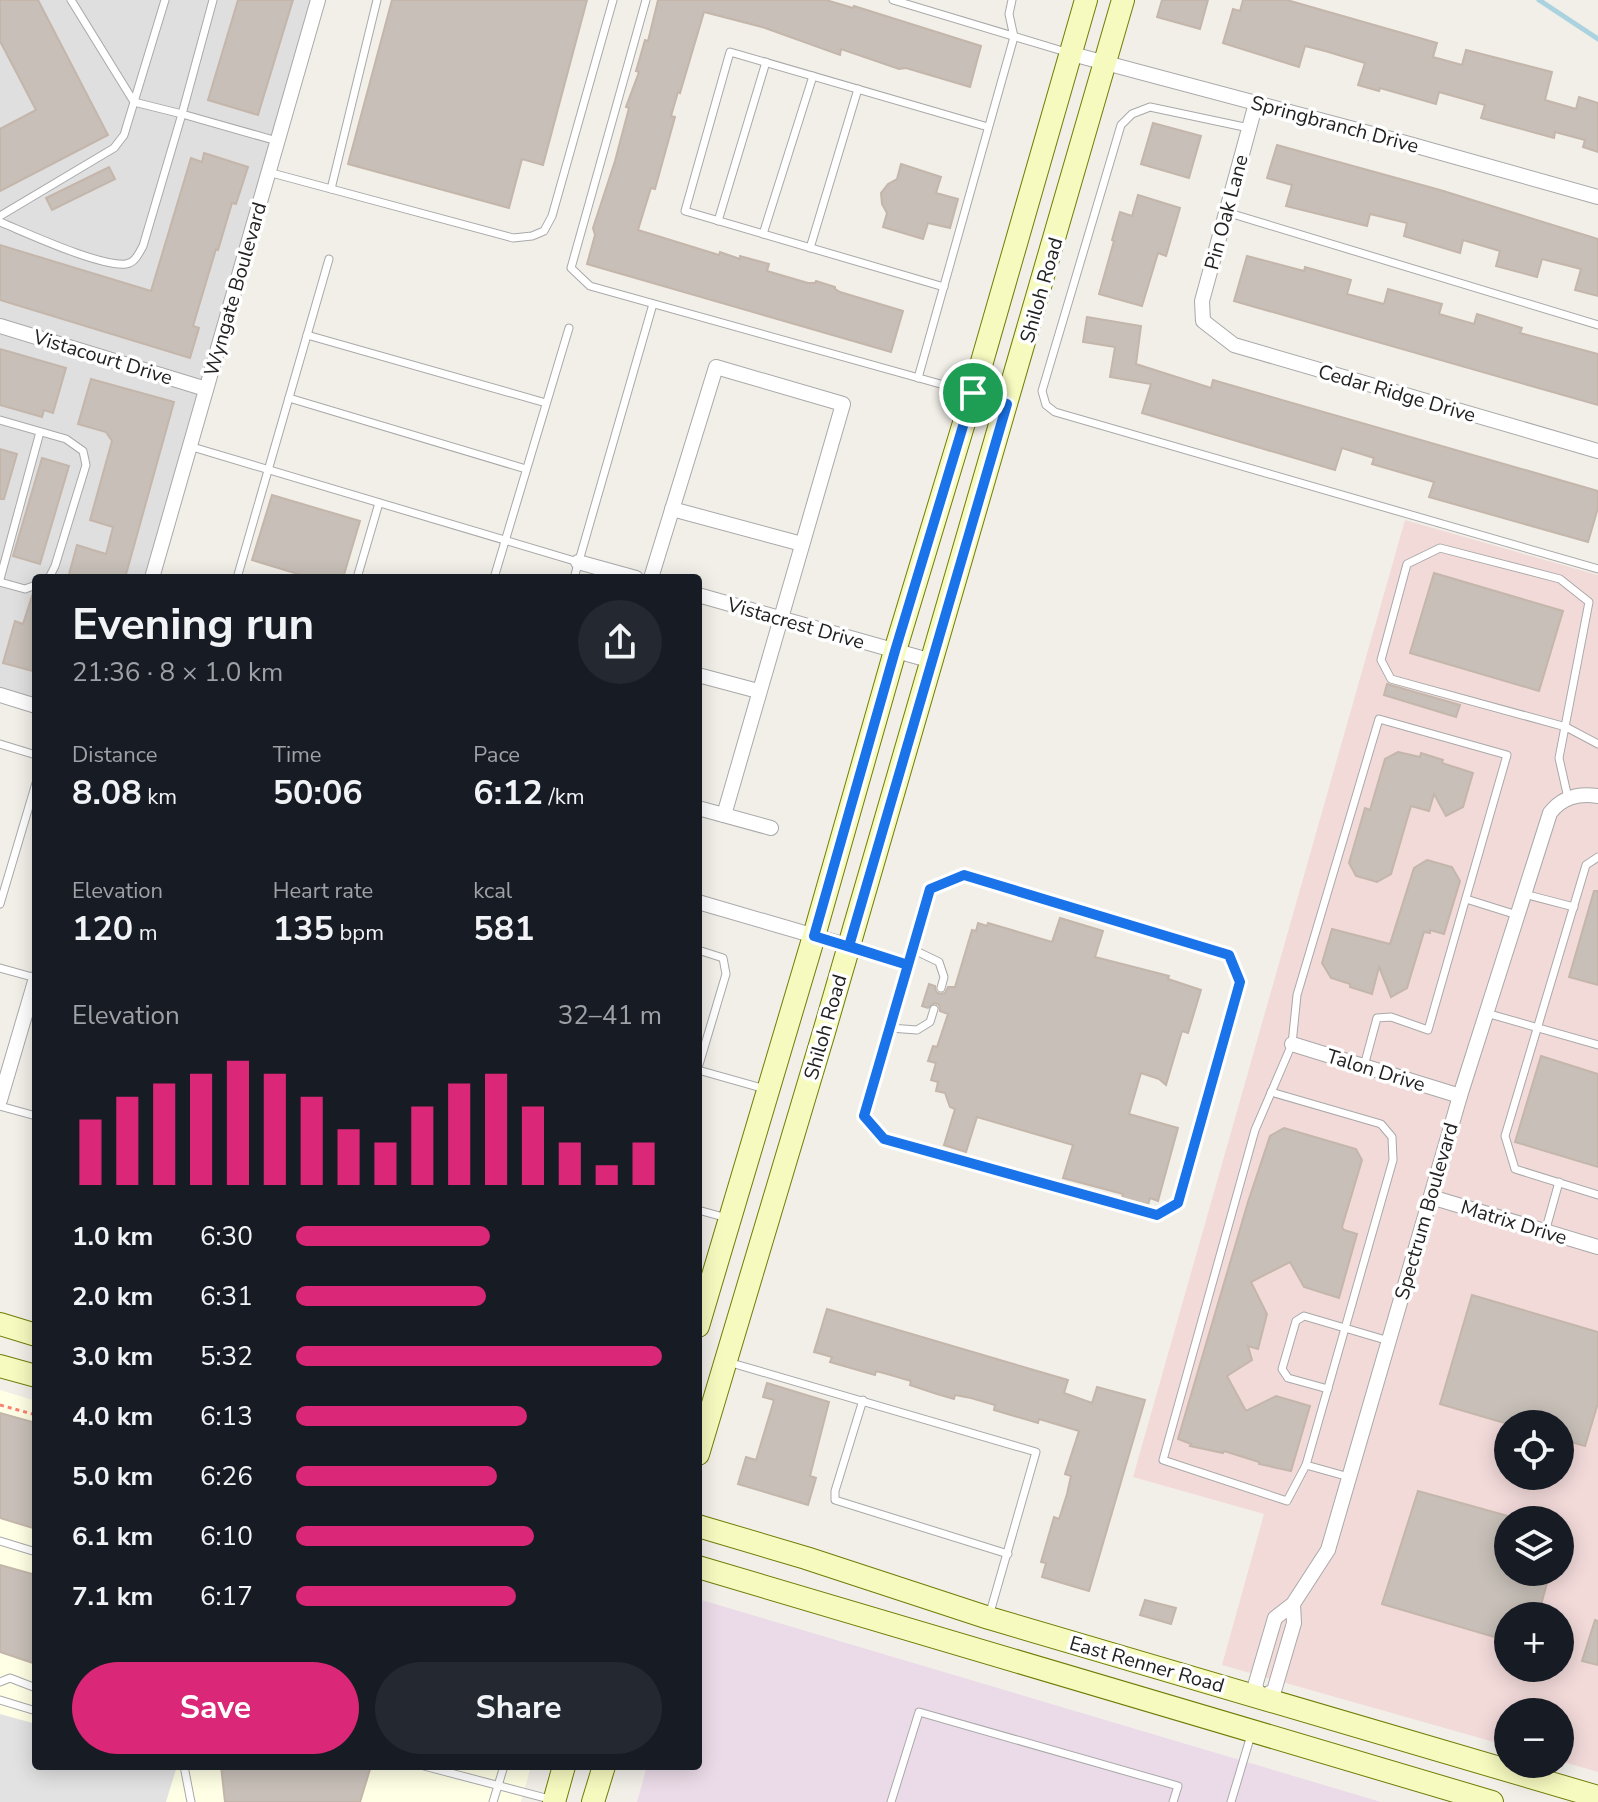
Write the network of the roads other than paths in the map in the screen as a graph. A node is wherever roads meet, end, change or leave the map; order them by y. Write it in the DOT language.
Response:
graph roads {
  1 [pos="71,0"];
  2 [pos="165,0"];
  3 [pos="213,0"];
  4 [pos="318,0"];
  5 [pos="377,0"];
  6 [pos="613,0"];
  7 [pos="646,0"];
  8 [pos="893,0"];
  9 [pos="1012,0"];
  10 [pos="1086,0"];
  11 [pos="1123,0"];
  12 [pos="1014,37"];
  13 [pos="1072,54"];
  14 [pos="766,62"];
  15 [pos="1107,64"];
  16 [pos="813,76"];
  17 [pos="858,89"];
  18 [pos="134,102"];
  19 [pos="1256,103"];
  20 [pos="182,114"];
  21 [pos="988,127"];
  22 [pos="1249,128"];
  23 [pos="277,141"];
  24 [pos="268,172"];
  25 [pos="331,189"];
  26 [pos="1598,197"];
  27 [pos="1226,212"];
  28 [pos="0,216"];
  29 [pos="718,221"];
  30 [pos="0,222"];
  31 [pos="763,234"];
  32 [pos="810,248"];
  33 [pos="329,259"];
  34 [pos="944,287"];
  35 [pos="653,304"];
  36 [pos="1203,321"];
  37 [pos="1598,325"];
  38 [pos="0,326"];
  39 [pos="569,328"];
  40 [pos="307,335"];
  41 [pos="918,378"];
  42 [pos="206,389"];
  43 [pos="973,393"];
  44 [pos="289,398"];
  45 [pos="546,403"];
  46 [pos="1007,404"];
  47 [pos="0,420"];
  48 [pos="40,432"];
  49 [pos="189,446"];
  50 [pos="1598,451"];
  51 [pos="526,469"];
  52 [pos="268,470"];
  53 [pos="379,503"];
  54 [pos="672,509"];
  55 [pos="505,540"];
  56 [pos="802,544"];
  57 [pos="578,562"];
  58 [pos="1598,569"];
  59 [pos="50,574"];
  60 [pos="153,574"];
  61 [pos="238,574"];
  62 [pos="358,574"];
  63 [pos="495,574"];
  64 [pos="575,574"];
  65 [pos="622,574"];
  66 [pos="652,574"];
  67 [pos="0,581"];
  68 [pos="32,586"];
  69 [pos="702,596"];
  70 [pos="1589,602"];
  71 [pos="1598,604"];
  72 [pos="779,618"];
  73 [pos="895,651"];
  74 [pos="932,661"];
  75 [pos="702,676"];
  76 [pos="758,691"];
  77 [pos="0,695"];
  78 [pos="32,705"];
  79 [pos="1566,727"];
  80 [pos="0,744"];
  81 [pos="1598,744"];
  82 [pos="32,754"];
  83 [pos="32,796"];
  84 [pos="1598,796"];
  85 [pos="1568,798"];
  86 [pos="702,809"];
  87 [pos="724,815"];
  88 [pos="771,828"];
  89 [pos="1598,857"];
  90 [pos="1524,894"];
  91 [pos="1466,899"];
  92 [pos="702,903"];
  93 [pos="0,904"];
  94 [pos="1574,907"];
  95 [pos="1517,915"];
  96 [pos="814,936"];
  97 [pos="849,946"];
  98 [pos="912,949"];
  99 [pos="702,951"];
  100 [pos="908,965"];
  101 [pos="0,968"];
  102 [pos="32,977"];
  103 [pos="941,988"];
  104 [pos="32,992"];
  105 [pos="934,1009"];
  106 [pos="1486,1013"];
  107 [pos="890,1028"];
  108 [pos="1537,1028"];
  109 [pos="1292,1044"];
  110 [pos="1598,1045"];
  111 [pos="702,1055"];
  112 [pos="1364,1066"];
  113 [pos="702,1070"];
  114 [pos="768,1090"];
  115 [pos="1271,1092"];
  116 [pos="1460,1096"];
  117 [pos="0,1103"];
  118 [pos="32,1115"];
  119 [pos="1559,1182"];
  120 [pos="1598,1195"];
  121 [pos="1431,1197"];
  122 [pos="702,1211"];
  123 [pos="730,1219"];
  124 [pos="766,1229"];
  125 [pos="1545,1232"];
  126 [pos="1598,1247"];
  127 [pos="702,1305"];
  128 [pos="0,1324"];
  129 [pos="1346,1328"];
  130 [pos="32,1334"];
  131 [pos="1389,1341"];
  132 [pos="726,1361"];
  133 [pos="0,1366"];
  134 [pos="32,1375"];
  135 [pos="1328,1389"];
  136 [pos="863,1400"];
  137 [pos="702,1441"];
  138 [pos="1306,1465"];
  139 [pos="1349,1477"];
  140 [pos="702,1527"];
  141 [pos="0,1541"];
  142 [pos="32,1551"];
  143 [pos="1008,1554"];
  144 [pos="702,1568"];
  145 [pos="989,1618"];
  146 [pos="0,1682"];
  147 [pos="32,1686"];
  148 [pos="1261,1697"];
  149 [pos="0,1700"];
  150 [pos="32,1710"];
  151 [pos="1252,1731"];
  152 [pos="185,1770"];
  153 [pos="439,1770"];
  154 [pos="503,1770"];
  155 [pos="563,1770"];
  156 [pos="603,1770"];
  157 [pos="498,1786"];
  158 [pos="1598,1797"];
  159 [pos="191,1802"];
  160 [pos="493,1802"];
  161 [pos="556,1802"];
  162 [pos="593,1802"];
  163 [pos="891,1802"];
  164 [pos="1173,1802"];
  165 [pos="1231,1802"];
  166 [pos="1492,1802"];
  1 -- 18 [label="lane"];
  2 -- 18 [label="lane"];
  3 -- 20 [label="lane"];
  4 -- 23 [label="street, Wyngate Boulevard"];
  5 -- 25 [label="lane"];
  6 -- 25 [label="lane"];
  7 -- 35 [label="lane"];
  8 -- 12 [label="lane"];
  9 -- 12 [label="lane"];
  10 -- 13 [label="main road, Shiloh Road"];
  11 -- 15 [label="main road, Shiloh Road"];
  12 -- 13 [label="lane"];
  12 -- 21 [label="lane"];
  13 -- 15 [label="street, Springbranch Drive"];
  13 -- 43 [label="main road, Shiloh Road"];
  14 -- 16 [label="lane"];
  14 -- 29 [label="lane"];
  14 -- 29 [label="lane"];
  15 -- 19 [label="street, Springbranch Drive"];
  15 -- 46 [label="main road, Shiloh Road"];
  16 -- 17 [label="lane"];
  16 -- 31 [label="lane"];
  17 -- 21 [label="lane"];
  17 -- 32 [label="lane"];
  18 -- 20 [label="lane"];
  18 -- 28 [label="lane"];
  19 -- 22 [label="street, Pin Oak Lane"];
  19 -- 26 [label="street, Springbranch Drive"];
  20 -- 23 [label="lane"];
  20 -- 30 [label="lane"];
  21 -- 34 [label="lane"];
  22 -- 27 [label="street, Pin Oak Lane"];
  22 -- 58 [label="lane"];
  23 -- 24 [label="street, Wyngate Boulevard"];
  24 -- 25 [label="lane"];
  24 -- 42 [label="street, Wyngate Boulevard"];
  27 -- 36 [label="street, Pin Oak Lane"];
  27 -- 37 [label="lane"];
  29 -- 31 [label="lane"];
  31 -- 32 [label="lane"];
  32 -- 34 [label="lane"];
  33 -- 40 [label="lane"];
  34 -- 41 [label="lane"];
  35 -- 41 [label="lane"];
  35 -- 57 [label="lane"];
  36 -- 50 [label="street, Cedar Ridge Drive"];
  38 -- 42 [label="street, Vistacourt Drive"];
  39 -- 45 [label="lane"];
  40 -- 44 [label="lane"];
  40 -- 45 [label="lane"];
  41 -- 43 [label="lane"];
  42 -- 49 [label="street, Wyngate Boulevard"];
  43 -- 46 [label="main road"];
  43 -- 73 [label="main road, Shiloh Road"];
  44 -- 51 [label="lane"];
  44 -- 52 [label="lane"];
  45 -- 51 [label="lane"];
  46 -- 74 [label="main road, Shiloh Road"];
  47 -- 48 [label="lane"];
  48 -- 59 [label="lane"];
  48 -- 67 [label="lane"];
  49 -- 52 [label="lane"];
  49 -- 60 [label="street, Wyngate Boulevard"];
  51 -- 55 [label="lane"];
  52 -- 53 [label="lane"];
  52 -- 61 [label="lane"];
  53 -- 55 [label="lane"];
  53 -- 62 [label="lane"];
  54 -- 56 [label="street"];
  54 -- 56 [label="street"];
  54 -- 66 [label="street"];
  55 -- 57 [label="lane"];
  55 -- 63 [label="lane"];
  56 -- 72 [label="street"];
  57 -- 64 [label="lane"];
  57 -- 65 [label="street"];
  67 -- 68 [label="lane"];
  69 -- 72 [label="street, Vistacrest Drive"];
  70 -- 71 [label="lane"];
  70 -- 79 [label="lane"];
  70 -- 79 [label="lane"];
  72 -- 73 [label="street, Vistacrest Drive"];
  72 -- 76 [label="street"];
  73 -- 74 [label="street, Vistacrest Drive"];
  73 -- 96 [label="main road, Shiloh Road"];
  74 -- 97 [label="main road, Shiloh Road"];
  75 -- 76 [label="street"];
  76 -- 87 [label="street"];
  77 -- 78 [label="street"];
  79 -- 81 [label="lane"];
  79 -- 85 [label="lane"];
  80 -- 82 [label="lane"];
  83 -- 93 [label="lane"];
  84 -- 85 [label="street"];
  85 -- 90 [label="street, Spectrum Boulevard"];
  86 -- 87 [label="street"];
  87 -- 88 [label="street"];
  89 -- 94 [label="lane"];
  90 -- 94 [label="lane"];
  90 -- 95 [label="street, Spectrum Boulevard"];
  91 -- 95 [label="lane"];
  91 -- 109 [label="lane"];
  91 -- 112 [label="lane"];
  92 -- 96 [label="street"];
  94 -- 108 [label="lane"];
  95 -- 106 [label="street, Spectrum Boulevard"];
  96 -- 97 [label="street"];
  96 -- 114 [label="main road, Shiloh Road"];
  97 -- 100 [label="lane"];
  97 -- 124 [label="main road, Shiloh Road"];
  98 -- 100 [label="lane"];
  98 -- 103 [label="lane"];
  98 -- 107 [label="lane"];
  99 -- 111 [label="lane"];
  100 -- 107 [label="lane"];
  101 -- 102 [label="lane"];
  104 -- 117 [label="street"];
  105 -- 107 [label="lane"];
  106 -- 108 [label="lane"];
  106 -- 116 [label="street, Spectrum Boulevard"];
  108 -- 110 [label="lane"];
  108 -- 119 [label="lane"];
  109 -- 112 [label="street, Talon Drive"];
  109 -- 115 [label="lane"];
  112 -- 116 [label="street, Talon Drive"];
  113 -- 114 [label="lane"];
  114 -- 123 [label="main road, Shiloh Road"];
  115 -- 129 [label="lane"];
  115 -- 138 [label="lane"];
  116 -- 121 [label="street, Spectrum Boulevard"];
  117 -- 118 [label="lane"];
  119 -- 120 [label="lane"];
  119 -- 125 [label="lane"];
  121 -- 125 [label="street, Matrix Drive"];
  121 -- 131 [label="street, Spectrum Boulevard"];
  122 -- 123 [label="lane"];
  123 -- 124 [label="main road"];
  123 -- 127 [label="main road, Shiloh Road"];
  124 -- 132 [label="main road, Shiloh Road"];
  125 -- 126 [label="street, Matrix Drive"];
  128 -- 130 [label="main road"];
  129 -- 131 [label="lane"];
  129 -- 135 [label="lane"];
  129 -- 135 [label="lane"];
  131 -- 139 [label="street, Spectrum Boulevard"];
  132 -- 136 [label="lane"];
  132 -- 137 [label="main road, Shiloh Road"];
  133 -- 134 [label="main road"];
  135 -- 138 [label="lane"];
  136 -- 143 [label="lane"];
  136 -- 143 [label="lane"];
  138 -- 139 [label="lane"];
  139 -- 148 [label="street, Spectrum Boulevard"];
  140 -- 145 [label="main road, East Renner Road"];
  141 -- 142 [label="lane"];
  143 -- 145 [label="lane"];
  144 -- 151 [label="main road, East Renner Road"];
  145 -- 148 [label="main road, East Renner Road"];
  146 -- 147 [label="lane"];
  148 -- 151 [label="main road"];
  148 -- 158 [label="main road, East Renner Road"];
  149 -- 150 [label="lane"];
  151 -- 165 [label="lane"];
  151 -- 166 [label="main road, East Renner Road"];
  152 -- 159 [label="lane"];
  153 -- 157 [label="lane"];
  154 -- 157 [label="lane"];
  155 -- 161 [label="main road"];
  156 -- 162 [label="main road"];
  157 -- 160 [label="lane"];
  157 -- 161 [label="lane"];
  163 -- 164 [label="lane"];
}
